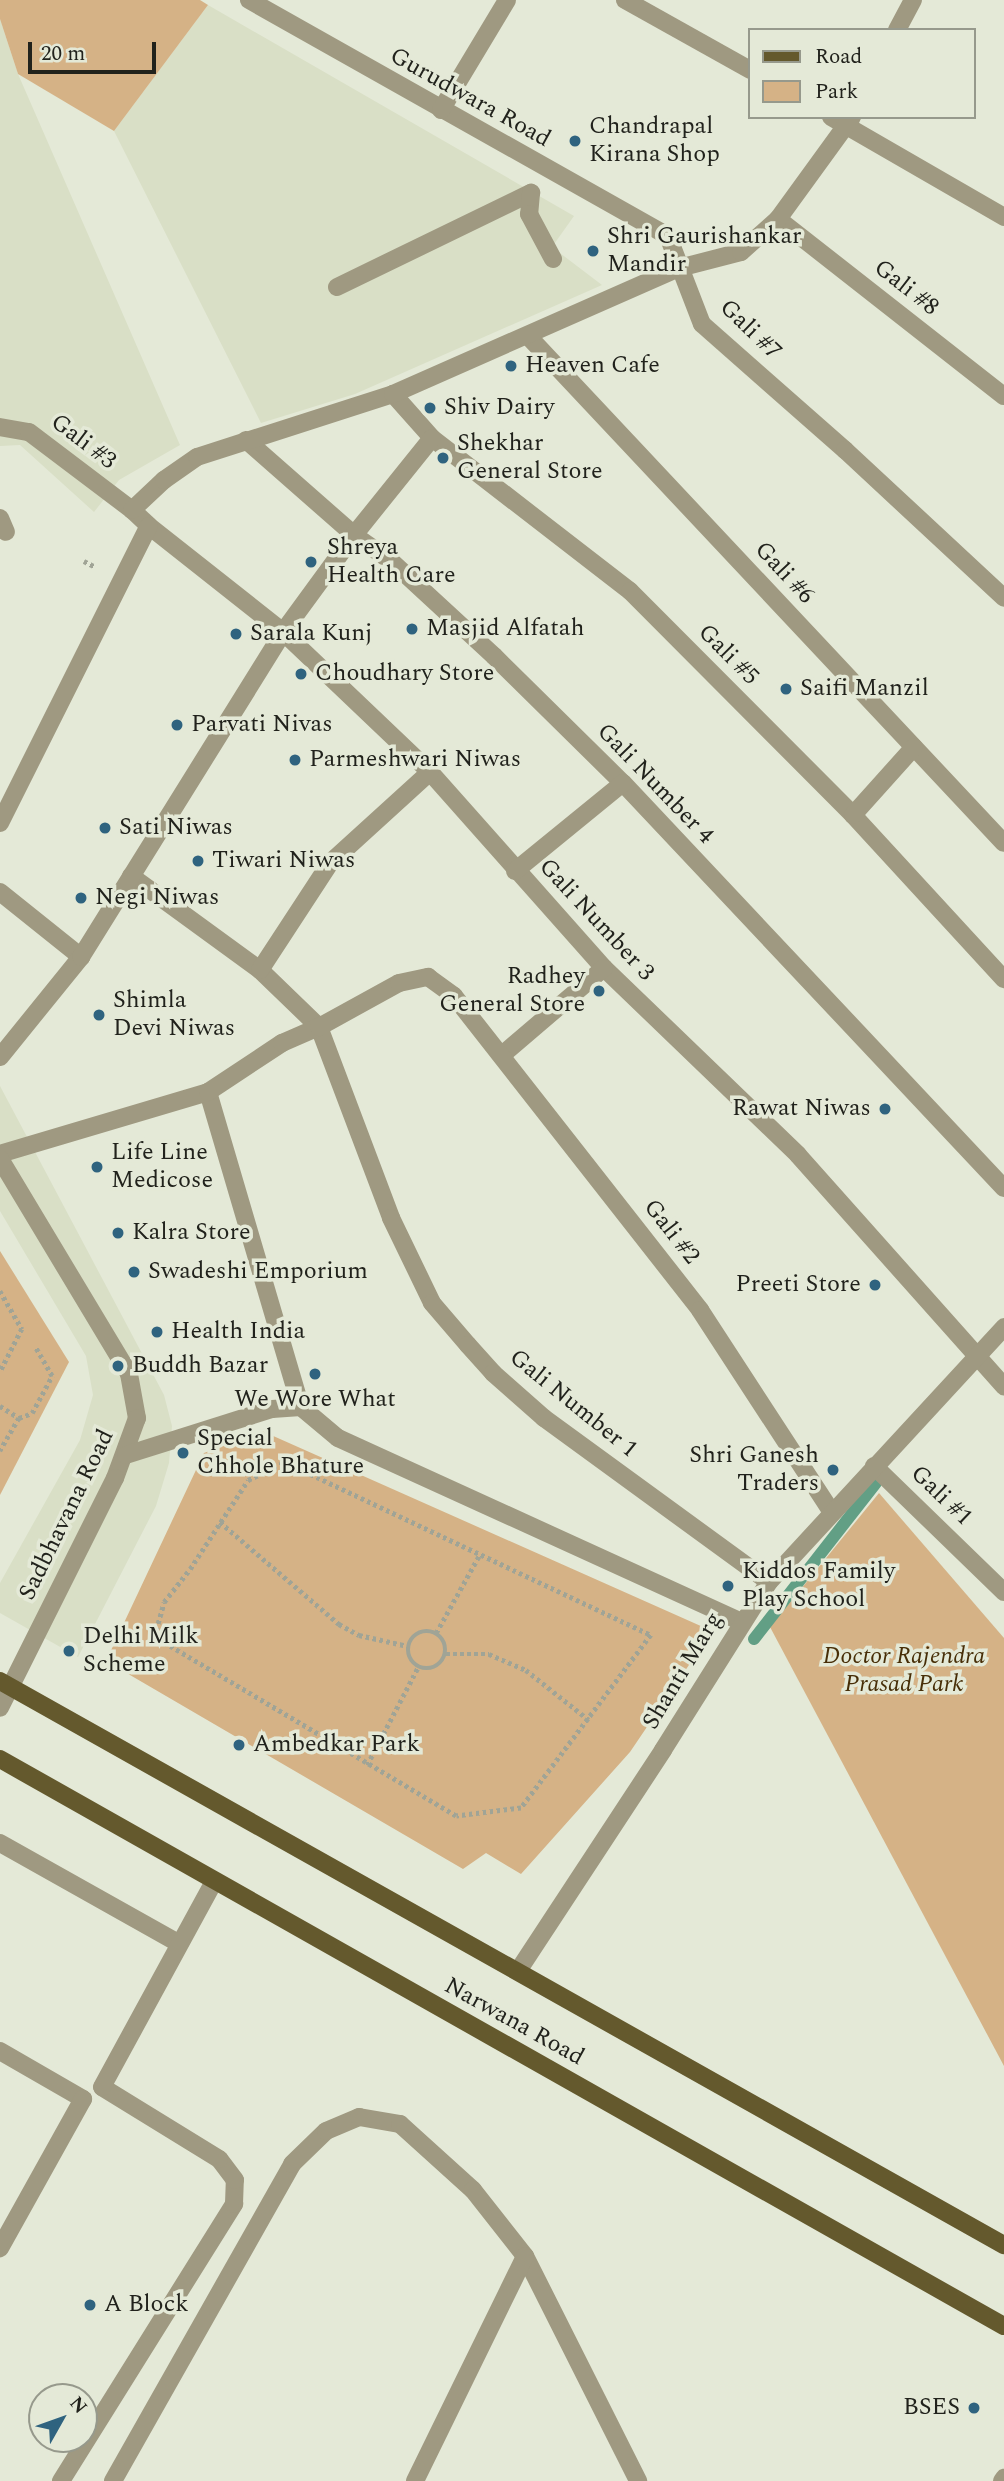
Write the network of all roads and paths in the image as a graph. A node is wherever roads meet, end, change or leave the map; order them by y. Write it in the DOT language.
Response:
graph roads {
  1 [pos="249,0"];
  2 [pos="507,0"];
  3 [pos="625,0"];
  4 [pos="913,0"];
  5 [pos="898,28"];
  6 [pos="748,69"];
  7 [pos="441,110"];
  8 [pos="850,122"];
  9 [pos="545,168"];
  10 [pos="531,193"];
  11 [pos="1004,217"];
  12 [pos="778,219"];
  13 [pos="668,236"];
  14 [pos="553,259"];
  15 [pos="679,268"];
  16 [pos="337,288"];
  17 [pos="528,336"];
  18 [pos="393,394"];
  19 [pos="1004,396"];
  20 [pos="0,427"];
  21 [pos="432,438"];
  22 [pos="246,440"];
  23 [pos="132,510"];
  24 [pos="149,526"];
  25 [pos="354,535"];
  26 [pos="1004,598"];
  27 [pos="283,632"];
  28 [pos="914,747"];
  29 [pos="429,772"];
  30 [pos="623,783"];
  31 [pos="853,815"];
  32 [pos="0,822"];
  33 [pos="1004,843"];
  34 [pos="515,871"];
  35 [pos="131,876"];
  36 [pos="0,892"];
  37 [pos="80,957"];
  38 [pos="604,968"];
  39 [pos="260,970"];
  40 [pos="1004,979"];
  41 [pos="318,1027"];
  42 [pos="502,1055"];
  43 [pos="0,1057"];
  44 [pos="208,1092"];
  45 [pos="0,1157"];
  46 [pos="1004,1188"];
  47 [pos="0,1291"];
  48 [pos="1004,1327"];
  49 [pos="35,1347"];
  50 [pos="976,1357"];
  51 [pos="0,1371"];
  52 [pos="1004,1386"];
  53 [pos="0,1406"];
  54 [pos="301,1407"];
  55 [pos="19,1418"];
  56 [pos="0,1451"];
  57 [pos="126,1455"];
  58 [pos="874,1465"];
  59 [pos="831,1511"];
  60 [pos="220,1522"];
  61 [pos="480,1554"];
  62 [pos="769,1582"];
  63 [pos="1004,1592"];
  64 [pos="742,1622"];
  65 [pos="436,1633"];
  66 [pos="408,1646"];
  67 [pos="446,1654"];
  68 [pos="418,1667"];
  69 [pos="5,1684"];
  70 [pos="0,1708"];
  71 [pos="589,1720"];
  72 [pos="0,1759"];
  73 [pos="367,1765"];
  74 [pos="0,1843"];
  75 [pos="214,1882"];
  76 [pos="178,1943"];
  77 [pos="518,1971"];
  78 [pos="0,2051"];
  79 [pos="1004,2245"];
  80 [pos="0,2248"];
  81 [pos="526,2256"];
  82 [pos="1004,2326"];
  83 [pos="61,2481"];
  84 [pos="113,2481"];
  85 [pos="415,2481"];
  86 [pos="638,2481"];
  1 -- 7 [label="street, Gurudwara Road"];
  2 -- 7 [label="street"];
  3 -- 6 [label="street"];
  4 -- 5 [label="street"];
  7 -- 9 [label="street, Gurudwara Road"];
  8 -- 11 [label="street"];
  8 -- 12 [label="street"];
  9 -- 10 [label="street"];
  9 -- 13 [label="street, Gurudwara Road"];
  10 -- 14 [label="street"];
  10 -- 16 [label="street"];
  12 -- 15 [label="street"];
  12 -- 19 [label="street, Gali #8"];
  13 -- 15 [label="street, Gali #7"];
  15 -- 17 [label="street"];
  15 -- 26 [label="street, Gali #7"];
  17 -- 18 [label="street"];
  17 -- 28 [label="street, Gali #6"];
  18 -- 21 [label="street, Gali #5"];
  18 -- 22 [label="street"];
  20 -- 23 [label="street, Gali #3"];
  21 -- 25 [label="street"];
  21 -- 31 [label="street, Gali #5"];
  22 -- 23 [label="street"];
  22 -- 25 [label="street, Gali Number 4"];
  23 -- 24 [label="street, Gali Number 3"];
  24 -- 27 [label="street, Gali Number 3"];
  24 -- 32 [label="street"];
  25 -- 27 [label="street"];
  25 -- 30 [label="street, Gali Number 4"];
  27 -- 29 [label="street, Gali Number 3"];
  27 -- 35 [label="street"];
  28 -- 31 [label="street"];
  28 -- 33 [label="street, Gali #6"];
  29 -- 34 [label="street, Gali Number 3"];
  29 -- 39 [label="street"];
  30 -- 34 [label="street"];
  30 -- 46 [label="street, Gali Number 4"];
  31 -- 40 [label="street, Gali #5"];
  34 -- 38 [label="street, Gali Number 3"];
  35 -- 37 [label="street"];
  35 -- 39 [label="street"];
  36 -- 37 [label="street"];
  37 -- 43 [label="street"];
  38 -- 42 [label="street"];
  38 -- 50 [label="street, Gali Number 3"];
  39 -- 41 [label="street"];
  41 -- 42 [label="street, Gali #2"];
  41 -- 44 [label="street, Gali #2"];
  41 -- 62 [label="street, Gali Number 1"];
  42 -- 59 [label="street, Gali #2"];
  44 -- 45 [label="street, Gali #2"];
  44 -- 54 [label="street"];
  45 -- 57 [label="street, Sadbhavana Road"];
  47 -- 51 [label="path"];
  48 -- 50 [label="street, Shanti Marg"];
  49 -- 55 [label="path"];
  50 -- 52 [label="street, Gali Number 3"];
  50 -- 58 [label="street, Shanti Marg"];
  53 -- 55 [label="path"];
  54 -- 57 [label="street"];
  54 -- 64 [label="street"];
  55 -- 56 [label="path"];
  57 -- 69 [label="street, Sadbhavana Road"];
  58 -- 59 [label="street, Shanti Marg"];
  58 -- 63 [label="street, Gali #1"];
  59 -- 62 [label="street, Shanti Marg"];
  60 -- 61 [label="path"];
  60 -- 66 [label="path"];
  60 -- 73 [label="path"];
  61 -- 65 [label="path"];
  61 -- 71 [label="path"];
  62 -- 64 [label="street, Shanti Marg"];
  64 -- 77 [label="street, Shanti Marg"];
  65 -- 66 [label="path"];
  65 -- 67 [label="path"];
  66 -- 68 [label="path"];
  67 -- 68 [label="path"];
  67 -- 71 [label="path"];
  68 -- 73 [label="path"];
  69 -- 70 [label="street, Sadbhavana Road"];
  69 -- 77 [label="main road, Narwana Road"];
  71 -- 73 [label="path"];
  72 -- 75 [label="main road, Narwana Road"];
  74 -- 76 [label="street"];
  75 -- 76 [label="street"];
  75 -- 82 [label="main road, Narwana Road"];
  76 -- 83 [label="street"];
  77 -- 79 [label="main road, Narwana Road"];
  78 -- 80 [label="street"];
  81 -- 84 [label="street"];
  81 -- 85 [label="street"];
  81 -- 86 [label="street"];
}
